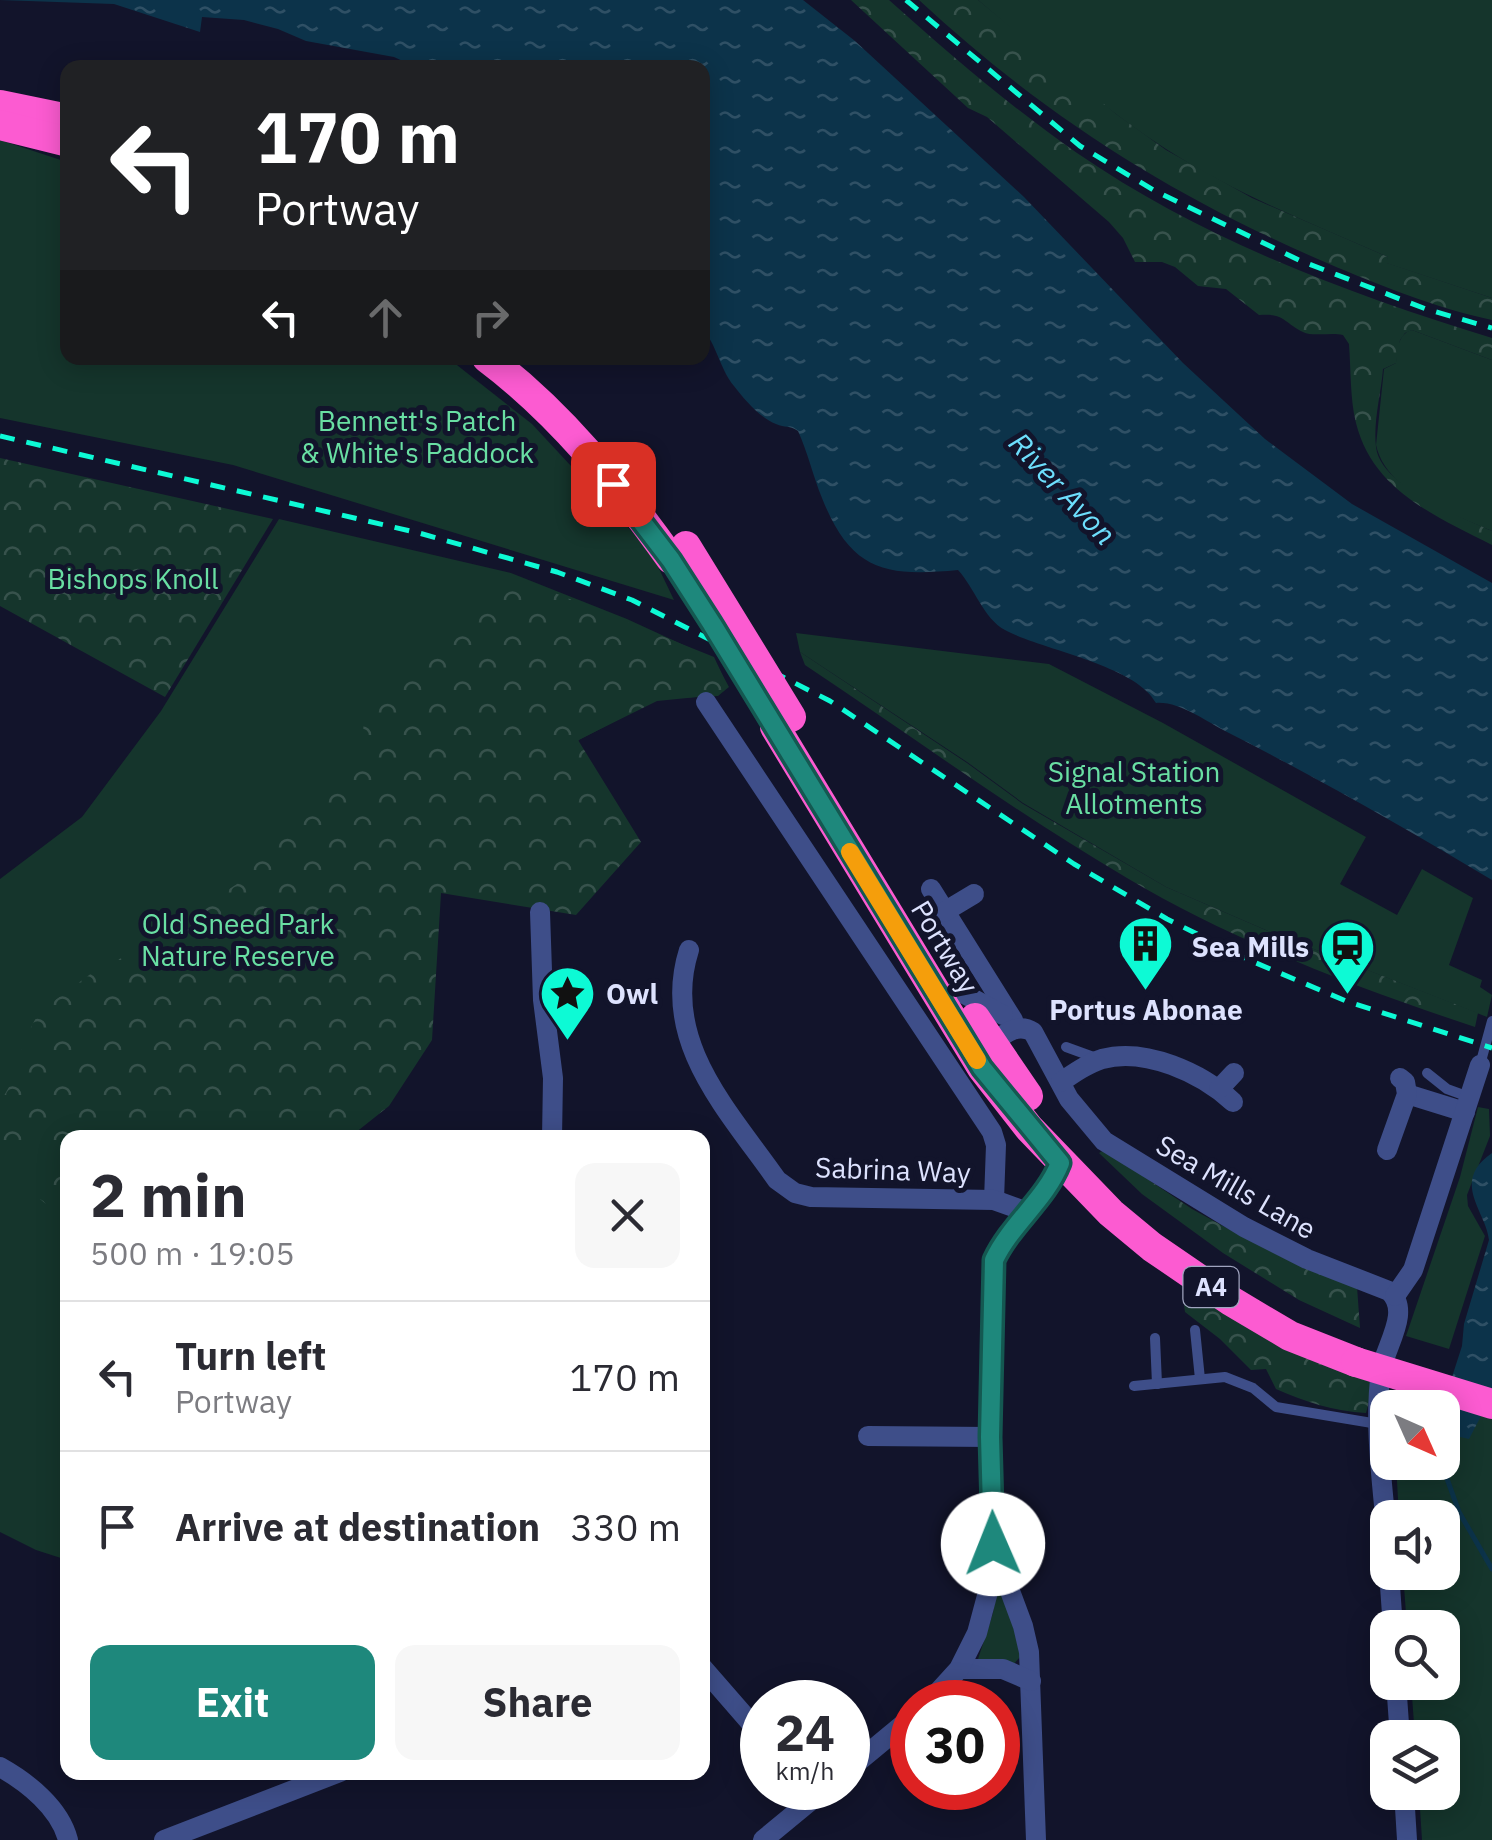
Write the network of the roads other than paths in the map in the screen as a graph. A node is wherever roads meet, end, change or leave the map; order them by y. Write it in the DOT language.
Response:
graph roads {
  1 [pos="0,104"];
  2 [pos="60,118"];
  3 [pos="0,125"];
  4 [pos="60,140"];
  5 [pos="494,365"];
  6 [pos="525,365"];
  7 [pos="678,553"];
  8 [pos="706,702"];
  9 [pos="783,722"];
  10 [pos="931,889"];
  11 [pos="978,892"];
  12 [pos="944,912"];
  13 [pos="548,924"];
  14 [pos="689,950"];
  15 [pos="958,990"];
  16 [pos="1492,1020"];
  17 [pos="1020,1024"];
  18 [pos="990,1044"];
  19 [pos="1066,1047"];
  20 [pos="1100,1060"];
  21 [pos="1480,1066"];
  22 [pos="1234,1073"];
  23 [pos="1427,1074"];
  24 [pos="1065,1090"];
  25 [pos="1467,1105"];
  26 [pos="552,1130"];
  27 [pos="1388,1150"];
  28 [pos="1060,1163"];
  29 [pos="1084,1186"];
  30 [pos="994,1200"];
  31 [pos="1027,1212"];
  32 [pos="1395,1296"];
  33 [pos="1194,1330"];
  34 [pos="1155,1338"];
  35 [pos="1359,1353"];
  36 [pos="1200,1379"];
  37 [pos="1158,1384"];
  38 [pos="1492,1384"];
  39 [pos="1134,1386"];
  40 [pos="1380,1390"];
  41 [pos="1492,1404"];
  42 [pos="1370,1422"];
  43 [pos="868,1436"];
  44 [pos="990,1437"];
  45 [pos="993,1544"];
  46 [pos="959,1669"];
  47 [pos="710,1676"];
  48 [pos="949,1680"];
  49 [pos="1031,1680"];
  50 [pos="740,1711"];
  51 [pos="890,1735"];
  52 [pos="870,1752"];
  53 [pos="0,1767"];
  54 [pos="319,1780"];
  55 [pos="795,1810"];
  56 [pos="1405,1810"];
  57 [pos="68,1840"];
  58 [pos="164,1840"];
  59 [pos="763,1840"];
  60 [pos="1036,1840"];
  61 [pos="1407,1840"];
  1 -- 2 [label="highway"];
  3 -- 4 [label="highway"];
  5 -- 7 [label="highway, Portway / A4"];
  6 -- 7 [label="highway, Portway / A4"];
  7 -- 9 [label="highway, Portway / A4, bridge"];
  8 -- 30 [label="street"];
  9 -- 15 [label="highway, Portway / A4"];
  9 -- 28 [label="highway, Portway / A4"];
  10 -- 12 [label="street, Sea Mills Lane"];
  11 -- 12 [label="street"];
  12 -- 17 [label="street, Sea Mills Lane"];
  13 -- 26 [label="street"];
  14 -- 30 [label="street, Sabrina Way"];
  15 -- 17 [label="street"];
  15 -- 18 [label="highway, Portway / A4"];
  16 -- 21 [label="lane"];
  17 -- 18 [label="street"];
  17 -- 24 [label="street, Sea Mills Lane"];
  18 -- 35 [label="highway, Portway / A4"];
  19 -- 20 [label="lane"];
  20 -- 22 [label="street"];
  20 -- 24 [label="street"];
  21 -- 25 [label="street"];
  23 -- 25 [label="lane"];
  24 -- 32 [label="street, Sea Mills Lane"];
  25 -- 27 [label="street"];
  25 -- 32 [label="street"];
  28 -- 29 [label="highway, Portway / A4"];
  28 -- 31 [label="street"];
  29 -- 31 [label="street"];
  29 -- 35 [label="highway, Portway / A4"];
  30 -- 31 [label="street, Sabrina Way"];
  31 -- 44 [label="street"];
  32 -- 40 [label="street"];
  33 -- 36 [label="lane"];
  34 -- 37 [label="lane"];
  35 -- 38 [label="highway, Portway / A4"];
  35 -- 41 [label="highway, Portway / A4, bridge"];
  36 -- 37 [label="lane"];
  36 -- 42 [label="lane"];
  37 -- 39 [label="lane"];
  43 -- 44 [label="street"];
  44 -- 45 [label="street"];
  45 -- 46 [label="street"];
  45 -- 49 [label="street"];
  46 -- 48 [label="street"];
  46 -- 49 [label="street"];
  47 -- 50 [label="street"];
  49 -- 60 [label="street"];
  51 -- 52 [label="street"];
  53 -- 57 [label="street"];
  54 -- 58 [label="street"];
  55 -- 59 [label="street"];
  56 -- 61 [label="street"];
}
